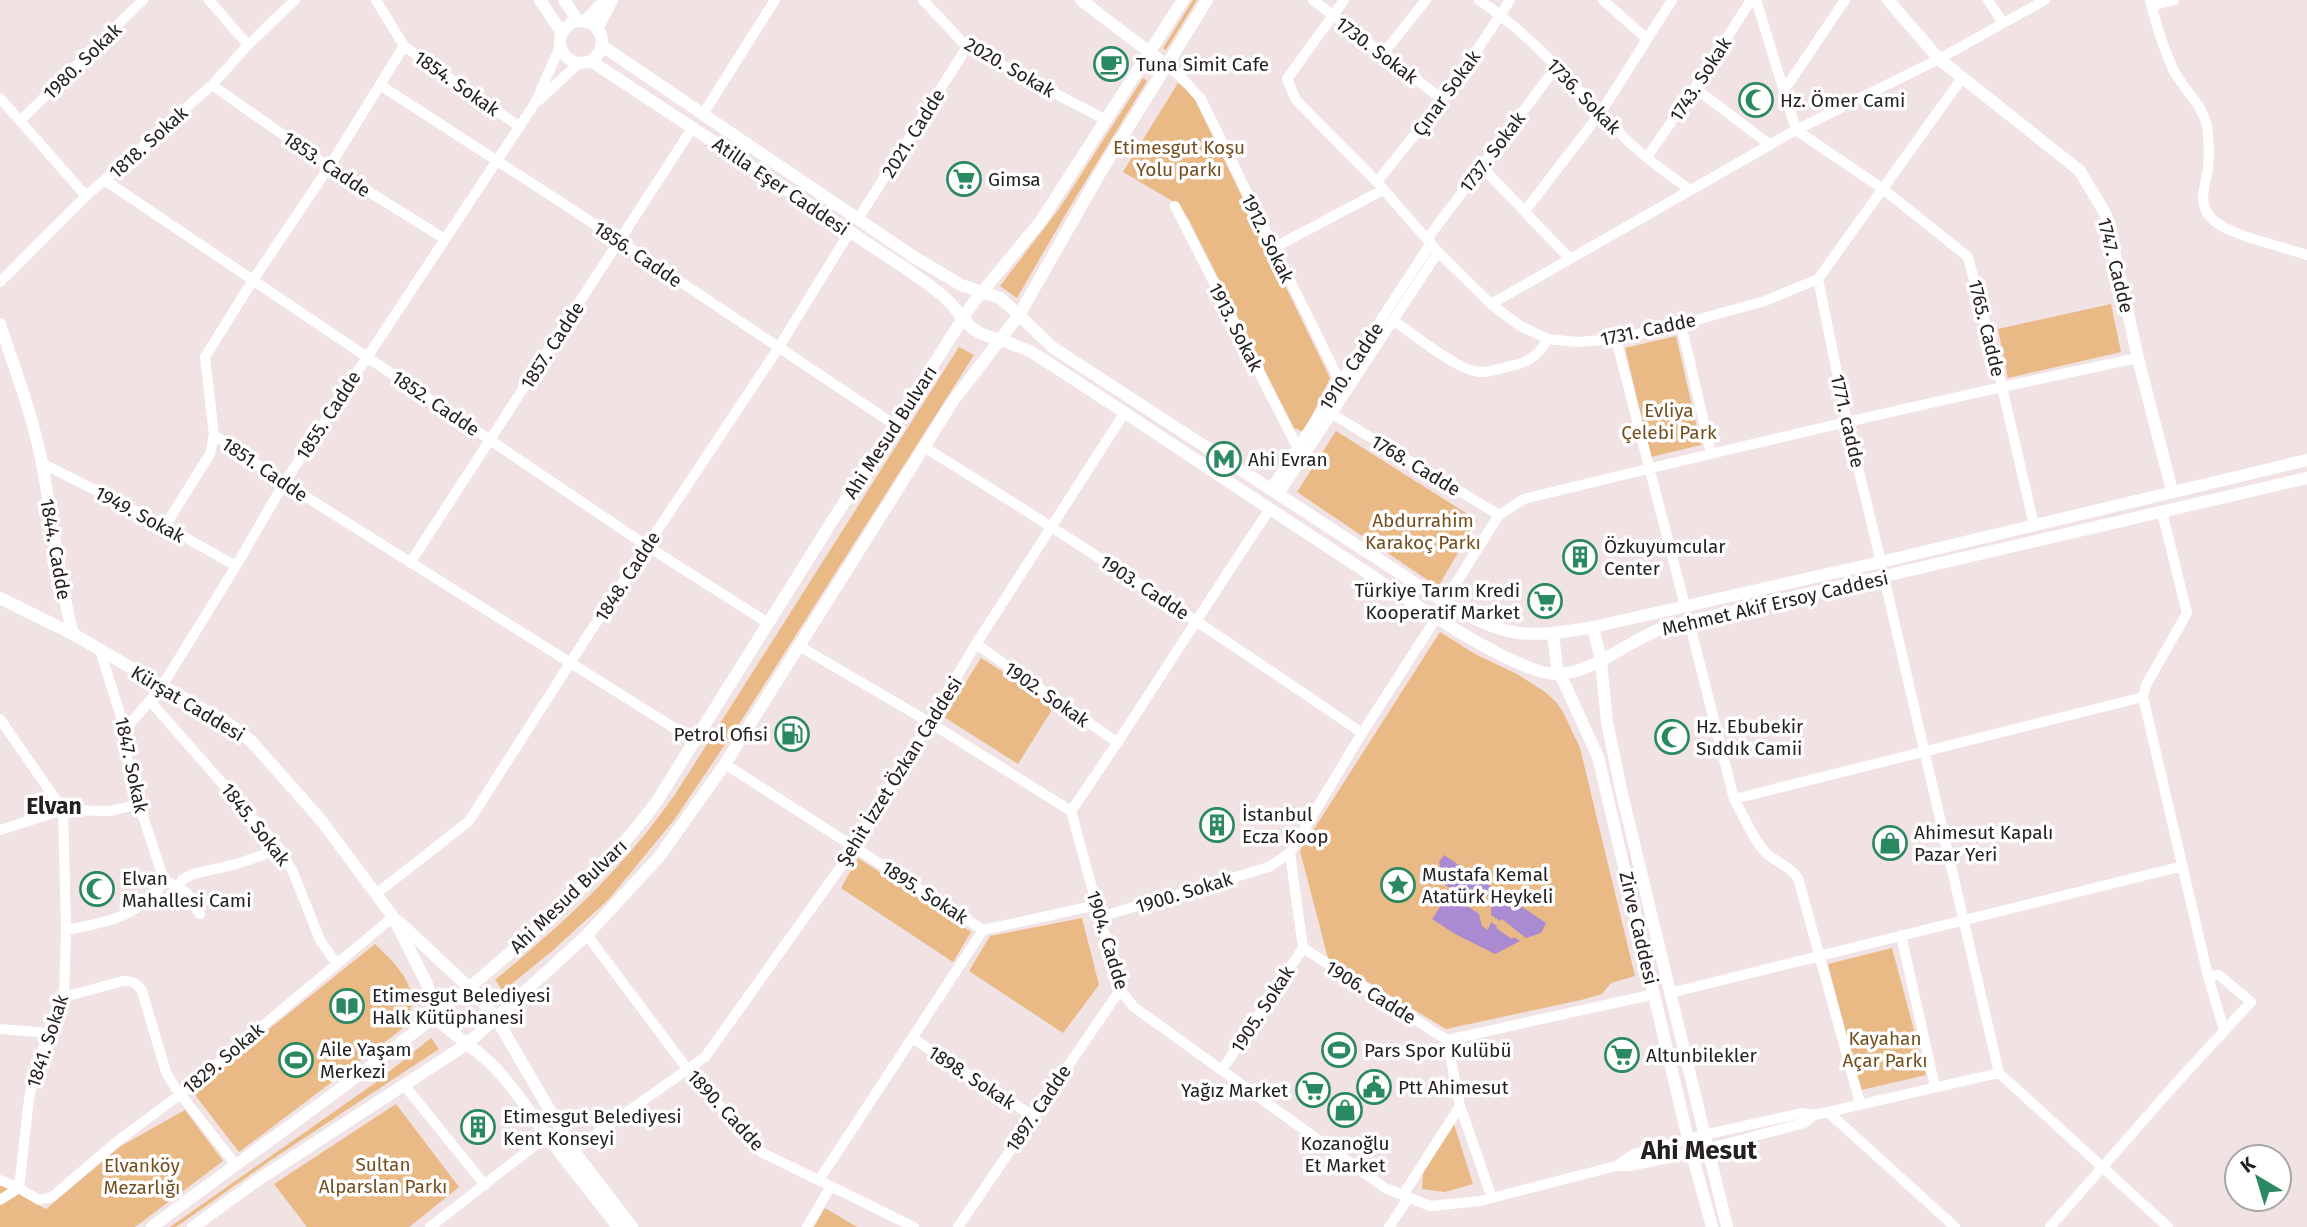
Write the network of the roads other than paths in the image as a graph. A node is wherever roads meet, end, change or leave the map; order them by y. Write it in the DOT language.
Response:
graph roads {
  1 [pos="143,0"];
  2 [pos="209,0"];
  3 [pos="295,0"];
  4 [pos="376,0"];
  5 [pos="540,0"];
  6 [pos="564,0"];
  7 [pos="605,0"];
  8 [pos="612,0"];
  9 [pos="775,0"];
  10 [pos="923,0"];
  11 [pos="1081,0"];
  12 [pos="1183,0"];
  13 [pos="1207,0"];
  14 [pos="1312,0"];
  15 [pos="1344,0"];
  16 [pos="1426,0"];
  17 [pos="1479,0"];
  18 [pos="1510,0"];
  19 [pos="1603,0"];
  20 [pos="1672,0"];
  21 [pos="1753,0"];
  22 [pos="1844,0"];
  23 [pos="1888,0"];
  24 [pos="1988,0"];
  25 [pos="2046,0"];
  26 [pos="2174,0"];
  27 [pos="2151,3"];
  28 [pos="1501,14"];
  29 [pos="1332,16"];
  30 [pos="582,21"];
  31 [pos="2003,23"];
  32 [pos="597,29"];
  33 [pos="1647,39"];
  34 [pos="561,40"];
  35 [pos="248,45"];
  36 [pos="601,45"];
  37 [pos="404,46"];
  38 [pos="967,47"];
  39 [pos="1148,54"];
  40 [pos="1382,55"];
  41 [pos="1939,59"];
  42 [pos="585,62"];
  43 [pos="1166,65"];
  44 [pos="1557,66"];
  45 [pos="1962,78"];
  46 [pos="212,85"];
  47 [pos="380,85"];
  48 [pos="1695,88"];
  49 [pos="1785,89"];
  50 [pos="0,98"];
  51 [pos="1443,100"];
  52 [pos="536,103"];
  53 [pos="1601,112"];
  54 [pos="703,114"];
  55 [pos="1107,120"];
  56 [pos="20,121"];
  57 [pos="520,127"];
  58 [pos="693,127"];
  59 [pos="1797,130"];
  60 [pos="1770,145"];
  61 [pos="1647,157"];
  62 [pos="498,161"];
  63 [pos="1481,166"];
  64 [pos="329,167"];
  65 [pos="106,181"];
  66 [pos="1380,186"];
  67 [pos="1883,189"];
  68 [pos="1690,190"];
  69 [pos="86,196"];
  70 [pos="1175,206"];
  71 [pos="1525,211"];
  72 [pos="858,219"];
  73 [pos="849,233"];
  74 [pos="445,239"];
  75 [pos="1429,241"];
  76 [pos="620,242"];
  77 [pos="1273,248"];
  78 [pos="1438,252"];
  79 [pos="2307,255"];
  80 [pos="1570,258"];
  81 [pos="1818,279"];
  82 [pos="253,280"];
  83 [pos="0,282"];
  84 [pos="982,291"];
  85 [pos="1491,304"];
  86 [pos="1019,315"];
  87 [pos="1393,320"];
  88 [pos="963,321"];
  89 [pos="0,324"];
  90 [pos="1681,324"];
  91 [pos="1548,339"];
  92 [pos="1001,340"];
  93 [pos="1616,340"];
  94 [pos="779,347"];
  95 [pos="367,356"];
  96 [pos="2138,358"];
  97 [pos="1340,382"];
  98 [pos="2002,387"];
  99 [pos="1125,412"];
  100 [pos="1332,414"];
  101 [pos="1847,422"];
  102 [pos="895,425"];
  103 [pos="214,435"];
  104 [pos="490,439"];
  105 [pos="924,447"];
  106 [pos="1297,447"];
  107 [pos="1711,453"];
  108 [pos="2307,460"];
  109 [pos="42,463"];
  110 [pos="1650,468"];
  111 [pos="2307,478"];
  112 [pos="284,483"];
  113 [pos="1275,491"];
  114 [pos="2172,491"];
  115 [pos="1270,509"];
  116 [pos="2162,512"];
  117 [pos="1499,515"];
  118 [pos="1051,525"];
  119 [pos="2034,525"];
  120 [pos="165,526"];
  121 [pos="647,546"];
  122 [pos="1881,562"];
  123 [pos="410,563"];
  124 [pos="236,566"];
  125 [pos="1884,577"];
  126 [pos="0,598"];
  127 [pos="1444,602"];
  128 [pos="1685,606"];
  129 [pos="1437,617"];
  130 [pos="1196,619"];
  131 [pos="1689,621"];
  132 [pos="768,623"];
  133 [pos="1593,627"];
  134 [pos="73,634"];
  135 [pos="1553,634"];
  136 [pos="976,644"];
  137 [pos="799,646"];
  138 [pos="100,650"];
  139 [pos="1601,660"];
  140 [pos="569,664"];
  141 [pos="1560,674"];
  142 [pos="162,686"];
  143 [pos="2143,697"];
  144 [pos="149,701"];
  145 [pos="0,719"];
  146 [pos="929,722"];
  147 [pos="125,730"];
  148 [pos="1362,733"];
  149 [pos="695,741"];
  150 [pos="1118,743"];
  151 [pos="1926,751"];
  152 [pos="725,764"];
  153 [pos="1734,799"];
  154 [pos="139,804"];
  155 [pos="62,810"];
  156 [pos="1071,811"];
  157 [pos="0,830"];
  158 [pos="855,847"];
  159 [pos="279,849"];
  160 [pos="1290,853"];
  161 [pos="2183,866"];
  162 [pos="164,880"];
  163 [pos="179,887"];
  164 [pos="376,894"];
  165 [pos="1097,905"];
  166 [pos="200,914"];
  167 [pos="393,917"];
  168 [pos="1100,917"];
  169 [pos="1965,919"];
  170 [pos="66,930"];
  171 [pos="983,930"];
  172 [pos="587,935"];
  173 [pos="1901,935"];
  174 [pos="1303,948"];
  175 [pos="1820,955"];
  176 [pos="336,963"];
  177 [pos="2208,976"];
  178 [pos="469,988"];
  179 [pos="1120,990"];
  180 [pos="1670,993"];
  181 [pos="1655,994"];
  182 [pos="64,997"];
  183 [pos="438,1015"];
  184 [pos="496,1018"];
  185 [pos="0,1029"];
  186 [pos="2224,1030"];
  187 [pos="48,1033"];
  188 [pos="912,1038"];
  189 [pos="1447,1040"];
  190 [pos="467,1044"];
  191 [pos="688,1070"];
  192 [pos="1222,1070"];
  193 [pos="1999,1073"];
  194 [pos="404,1084"];
  195 [pos="1935,1087"];
  196 [pos="180,1094"];
  197 [pos="1860,1103"];
  198 [pos="1460,1106"];
  199 [pos="1828,1112"];
  200 [pos="1814,1115"];
  201 [pos="1033,1116"];
  202 [pos="1704,1135"];
  203 [pos="547,1136"];
  204 [pos="1688,1140"];
  205 [pos="1708,1149"];
  206 [pos="573,1150"];
  207 [pos="1692,1153"];
  208 [pos="236,1165"];
  209 [pos="1616,1166"];
  210 [pos="2102,1168"];
  211 [pos="0,1180"];
  212 [pos="819,1180"];
  213 [pos="485,1185"];
  214 [pos="831,1186"];
  215 [pos="19,1188"];
  216 [pos="1406,1196"];
  217 [pos="1492,1198"];
  218 [pos="0,1200"];
  219 [pos="152,1227"];
  220 [pos="194,1227"];
  221 [pos="430,1227"];
  222 [pos="618,1227"];
  223 [pos="632,1227"];
  224 [pos="807,1227"];
  225 [pos="914,1227"];
  226 [pos="958,1227"];
  227 [pos="1389,1227"];
  228 [pos="1713,1227"];
  229 [pos="1727,1227"];
  230 [pos="1955,1227"];
  231 [pos="2050,1227"];
  232 [pos="2168,1227"];
  1 -- 56 [label="street, 1980. Sokak"];
  2 -- 35 [label="street"];
  3 -- 35 [label="street, 1818. Sokak"];
  4 -- 37 [label="street, 1854. Sokak"];
  5 -- 34 [label="main road"];
  6 -- 30 [label="main road"];
  7 -- 30 [label="main road"];
  8 -- 32 [label="main road"];
  9 -- 54 [label="street"];
  10 -- 38 [label="street, 2020. Sokak"];
  11 -- 39 [label="main road"];
  12 -- 39 [label="main road, Ahi Mesud Bulvarı"];
  13 -- 43 [label="main road, Ahi Mesud Bulvarı"];
  14 -- 29 [label="street, 1730. Sokak"];
  15 -- 29 [label="street"];
  16 -- 40 [label="street"];
  17 -- 28 [label="street, 1736. Sokak"];
  18 -- 28 [label="street, Çınar Sokak"];
  19 -- 33 [label="street"];
  20 -- 33 [label="street"];
  21 -- 48 [label="street, 1743. Sokak"];
  21 -- 49 [label="street"];
  22 -- 49 [label="street"];
  23 -- 41 [label="main road, 1747. Cadde"];
  24 -- 31 [label="street"];
  25 -- 31 [label="street"];
  26 -- 27 [label="street"];
  27 -- 79 [label="street"];
  28 -- 44 [label="street, 1736. Sokak"];
  28 -- 51 [label="street, Çınar Sokak"];
  29 -- 40 [label="street, 1730. Sokak"];
  29 -- 66 [label="street, 1731. Cadde"];
  30 -- 32 [label="main road"];
  30 -- 34 [label="main road"];
  31 -- 41 [label="street"];
  32 -- 36 [label="main road"];
  33 -- 53 [label="street"];
  34 -- 42 [label="main road"];
  34 -- 52 [label="street, 1855. Cadde"];
  35 -- 46 [label="street, 1818. Sokak"];
  36 -- 42 [label="main road"];
  36 -- 54 [label="main road, Atilla Eşer Caddesi"];
  37 -- 47 [label="street, 1851. Cadde"];
  37 -- 57 [label="street, 1854. Sokak"];
  38 -- 55 [label="street, 2020. Sokak"];
  38 -- 72 [label="street, 2021. Cadde"];
  39 -- 43 [label="main road"];
  39 -- 55 [label="main road, Ahi Mesud Bulvarı"];
  40 -- 51 [label="street, 1730. Sokak"];
  41 -- 45 [label="main road, 1747. Cadde"];
  41 -- 59 [label="street"];
  42 -- 52 [label="street, 1855. Cadde"];
  42 -- 58 [label="main road, Atilla Eşer Caddesi"];
  43 -- 77 [label="street, 1912. Sokak"];
  43 -- 86 [label="main road, Ahi Mesud Bulvarı"];
  44 -- 53 [label="street, 1736. Sokak"];
  44 -- 63 [label="street, 1737. Sokak"];
  45 -- 67 [label="street"];
  45 -- 96 [label="main road, 1747. Cadde"];
  46 -- 64 [label="street, 1853. Cadde"];
  46 -- 65 [label="street, 1818. Sokak"];
  47 -- 62 [label="street, 1856. Cadde"];
  47 -- 64 [label="street, 1851. Cadde"];
  48 -- 60 [label="street"];
  48 -- 61 [label="street, 1743. Sokak"];
  49 -- 59 [label="street"];
  50 -- 56 [label="street"];
  51 -- 66 [label="street, Çınar Sokak"];
  52 -- 57 [label="street, 1855. Cadde"];
  53 -- 61 [label="street, 1736. Sokak"];
  53 -- 71 [label="street"];
  54 -- 72 [label="main road, Atilla Eşer Caddesi"];
  55 -- 84 [label="main road, Ahi Mesud Bulvarı"];
  56 -- 69 [label="street"];
  57 -- 62 [label="street, 1855. Cadde"];
  58 -- 73 [label="main road, Atilla Eşer Caddesi"];
  58 -- 76 [label="street, 1857. Cadde"];
  59 -- 60 [label="street"];
  59 -- 67 [label="street, 1765. Cadde"];
  60 -- 68 [label="street"];
  61 -- 68 [label="street, 1736. Sokak"];
  62 -- 74 [label="street, 1855. Cadde"];
  62 -- 76 [label="street, 1856. Cadde"];
  63 -- 71 [label="street"];
  63 -- 75 [label="street, 1737. Sokak"];
  64 -- 74 [label="street, 1853. Cadde"];
  64 -- 82 [label="street, 1851. Cadde"];
  65 -- 69 [label="street, 1818. Sokak"];
  65 -- 82 [label="street, 1852. Cadde"];
  66 -- 75 [label="street, 1731. Cadde"];
  66 -- 77 [label="street"];
  67 -- 81 [label="street"];
  67 -- 98 [label="street, 1765. Cadde"];
  68 -- 80 [label="street"];
  69 -- 83 [label="street, 1818. Sokak"];
  70 -- 106 [label="street, 1913. Sokak"];
  71 -- 80 [label="street"];
  72 -- 84 [label="main road, Atilla Eşer Caddesi"];
  73 -- 88 [label="main road, Atilla Eşer Caddesi"];
  73 -- 94 [label="street, 1848. Cadde"];
  74 -- 95 [label="street, 1855. Cadde"];
  75 -- 78 [label="street, 1731. Cadde"];
  75 -- 97 [label="street, 1910. Cadde"];
  76 -- 94 [label="street, 1856. Cadde"];
  76 -- 104 [label="street, 1857. Cadde"];
  77 -- 97 [label="street, 1912. Sokak"];
  78 -- 85 [label="street, 1731. Cadde"];
  78 -- 87 [label="street, 1910. Cadde"];
  80 -- 85 [label="street"];
  81 -- 90 [label="street, 1731. Cadde"];
  81 -- 101 [label="street, 1771. cadde"];
  82 -- 95 [label="street, 1852. Cadde"];
  82 -- 103 [label="street, 1851. Cadde"];
  84 -- 86 [label="main road"];
  84 -- 88 [label="main road, Ahi Mesud Bulvarı"];
  85 -- 91 [label="street, 1731. Cadde"];
  86 -- 92 [label="main road, Ahi Mesud Bulvarı"];
  86 -- 113 [label="main road, Mehmet Akif Ersoy Caddesi"];
  87 -- 91 [label="street"];
  87 -- 100 [label="street, 1910. Cadde"];
  88 -- 92 [label="main road"];
  88 -- 102 [label="main road, Ahi Mesud Bulvarı"];
  89 -- 109 [label="main road, 1844. Cadde"];
  90 -- 93 [label="street, 1731. Cadde"];
  90 -- 107 [label="street"];
  91 -- 93 [label="street, 1731. Cadde"];
  92 -- 99 [label="main road"];
  92 -- 105 [label="main road, Ahi Mesud Bulvarı"];
  93 -- 110 [label="street"];
  94 -- 102 [label="street, 1856. Cadde"];
  94 -- 121 [label="street, 1848. Cadde"];
  95 -- 104 [label="street, 1852. Cadde"];
  95 -- 112 [label="street, 1855. Cadde"];
  96 -- 98 [label="street"];
  96 -- 114 [label="main road, 1747. Cadde"];
  97 -- 106 [label="street, 1910. Cadde"];
  98 -- 101 [label="street"];
  98 -- 119 [label="street, 1765. Cadde"];
  99 -- 115 [label="main road"];
  99 -- 118 [label="street, Şehit İzzet Özkan Caddesi"];
  100 -- 113 [label="street, 1910. Cadde"];
  100 -- 117 [label="street, 1768. Cadde"];
  101 -- 107 [label="street"];
  101 -- 122 [label="street, 1771. cadde"];
  102 -- 132 [label="main road, Ahi Mesud Bulvarı"];
  103 -- 112 [label="street, 1851. Cadde"];
  103 -- 120 [label="street"];
  104 -- 121 [label="street, 1852. Cadde"];
  104 -- 123 [label="street, 1857. Cadde"];
  105 -- 118 [label="street, 1903. Cadde"];
  105 -- 137 [label="main road, Ahi Mesud Bulvarı"];
  106 -- 113 [label="street, 1910. Cadde"];
  107 -- 110 [label="street"];
  108 -- 114 [label="main road, Mehmet Akif Ersoy Caddesi"];
  109 -- 120 [label="street, 1949. Sokak"];
  109 -- 134 [label="main road, 1844. Cadde"];
  110 -- 117 [label="street"];
  110 -- 128 [label="street"];
  111 -- 116 [label="main road, Mehmet Akif Ersoy Caddesi"];
  112 -- 123 [label="street, 1851. Cadde"];
  112 -- 124 [label="street, 1855. Cadde"];
  113 -- 127 [label="main road, Mehmet Akif Ersoy Caddesi"];
  114 -- 119 [label="main road, Mehmet Akif Ersoy Caddesi"];
  115 -- 129 [label="main road"];
  115 -- 130 [label="street"];
  116 -- 125 [label="main road, Mehmet Akif Ersoy Caddesi"];
  116 -- 143 [label="street"];
  117 -- 127 [label="street"];
  118 -- 130 [label="street, 1903. Cadde"];
  118 -- 136 [label="street, Şehit İzzet Özkan Caddesi"];
  119 -- 122 [label="main road, Mehmet Akif Ersoy Caddesi"];
  120 -- 124 [label="street, 1949. Sokak"];
  121 -- 132 [label="street, 1852. Cadde"];
  121 -- 140 [label="street, 1848. Cadde"];
  122 -- 128 [label="main road, Mehmet Akif Ersoy Caddesi"];
  123 -- 140 [label="street, 1851. Cadde"];
  124 -- 142 [label="street, 1855. Cadde"];
  125 -- 131 [label="main road, Mehmet Akif Ersoy Caddesi"];
  125 -- 151 [label="street"];
  126 -- 134 [label="main road, Kürşat Caddesi"];
  127 -- 135 [label="main road, Mehmet Akif Ersoy Caddesi"];
  128 -- 133 [label="main road, Mehmet Akif Ersoy Caddesi"];
  129 -- 141 [label="main road"];
  129 -- 148 [label="street"];
  130 -- 148 [label="street, 1903. Cadde"];
  130 -- 150 [label="street"];
  131 -- 139 [label="main road, Mehmet Akif Ersoy Caddesi"];
  131 -- 153 [label="street"];
  132 -- 149 [label="main road, Ahi Mesud Bulvarı"];
  133 -- 135 [label="main road, Mehmet Akif Ersoy Caddesi"];
  133 -- 139 [label="main road, Zirve Caddesi"];
  134 -- 138 [label="main road, Kürşat Caddesi"];
  135 -- 141 [label="main road, Zirve Caddesi"];
  136 -- 146 [label="street, Şehit İzzet Özkan Caddesi"];
  136 -- 150 [label="street, 1902. Sokak"];
  137 -- 146 [label="street"];
  137 -- 152 [label="main road, Ahi Mesud Bulvarı"];
  138 -- 142 [label="main road, Kürşat Caddesi"];
  138 -- 147 [label="street, 1847. Sokak"];
  139 -- 141 [label="main road, Mehmet Akif Ersoy Caddesi"];
  139 -- 180 [label="main road, Zirve Caddesi"];
  140 -- 149 [label="street, 1851. Cadde"];
  140 -- 164 [label="street, 1848. Cadde"];
  141 -- 181 [label="main road, Zirve Caddesi"];
  142 -- 144 [label="street, 1855. Cadde"];
  142 -- 164 [label="main road, Kürşat Caddesi"];
  143 -- 151 [label="street"];
  143 -- 161 [label="street"];
  144 -- 147 [label="street, 1855. Cadde"];
  144 -- 159 [label="street, 1845. Sokak"];
  145 -- 155 [label="street"];
  146 -- 156 [label="street"];
  146 -- 158 [label="street, Şehit İzzet Özkan Caddesi"];
  147 -- 154 [label="street, 1847. Sokak"];
  148 -- 160 [label="street"];
  149 -- 178 [label="main road, Ahi Mesud Bulvarı"];
  150 -- 156 [label="street"];
  151 -- 153 [label="street"];
  151 -- 169 [label="street"];
  152 -- 158 [label="street, 1895. Sokak"];
  152 -- 172 [label="main road, Ahi Mesud Bulvarı"];
  153 -- 175 [label="street"];
  154 -- 155 [label="street"];
  154 -- 162 [label="street, 1847. Sokak"];
  155 -- 157 [label="street"];
  155 -- 170 [label="street, 1841. Sokak"];
  156 -- 165 [label="street, 1904. Cadde"];
  158 -- 171 [label="street, 1895. Sokak"];
  158 -- 191 [label="street, Şehit İzzet Özkan Caddesi"];
  159 -- 163 [label="street"];
  159 -- 176 [label="street, 1845. Sokak"];
  160 -- 168 [label="street, 1900. Sokak"];
  160 -- 174 [label="street"];
  161 -- 169 [label="street"];
  161 -- 177 [label="street"];
  162 -- 163 [label="street"];
  162 -- 170 [label="street"];
  163 -- 166 [label="street"];
  164 -- 167 [label="main road, Kürşat Caddesi"];
  165 -- 168 [label="street, 1904. Cadde"];
  165 -- 171 [label="street"];
  167 -- 176 [label="street, 1829. Sokak"];
  167 -- 178 [label="main road, Kürşat Caddesi"];
  167 -- 183 [label="main road, Kürşat Caddesi"];
  168 -- 179 [label="street, 1904. Cadde"];
  169 -- 173 [label="street"];
  169 -- 193 [label="street"];
  170 -- 182 [label="street, 1841. Sokak"];
  171 -- 188 [label="street"];
  172 -- 184 [label="main road, Ahi Mesud Bulvarı"];
  172 -- 191 [label="street, 1890. Cadde"];
  173 -- 175 [label="street"];
  173 -- 195 [label="street"];
  174 -- 189 [label="street, 1906. Cadde"];
  174 -- 192 [label="street, 1905. Sokak"];
  175 -- 180 [label="street"];
  175 -- 197 [label="street"];
  176 -- 196 [label="street, 1829. Sokak"];
  177 -- 186 [label="street"];
  177 -- 186 [label="street"];
  178 -- 183 [label="main road, Ahi Mesud Bulvarı"];
  178 -- 184 [label="main road, Kürşat Caddesi"];
  179 -- 192 [label="street, 1904. Cadde"];
  179 -- 201 [label="street, 1897. Cadde"];
  180 -- 202 [label="main road, Zirve Caddesi"];
  181 -- 189 [label="street"];
  181 -- 204 [label="main road, Zirve Caddesi"];
  182 -- 187 [label="street, 1841. Sokak"];
  182 -- 196 [label="street"];
  183 -- 190 [label="main road, Kürşat Caddesi"];
  183 -- 208 [label="main road, Ahi Mesud Bulvarı"];
  184 -- 190 [label="main road, Ahi Mesud Bulvarı"];
  184 -- 206 [label="main road, Kürşat Caddesi"];
  185 -- 187 [label="street"];
  186 -- 210 [label="street"];
  187 -- 215 [label="street, 1841. Sokak"];
  188 -- 201 [label="street, 1898. Sokak"];
  188 -- 212 [label="street"];
  189 -- 198 [label="street"];
  190 -- 194 [label="main road, Ahi Mesud Bulvarı"];
  190 -- 203 [label="main road, Kürşat Caddesi"];
  191 -- 206 [label="street, Şehit İzzet Özkan Caddesi"];
  191 -- 212 [label="street, 1890. Cadde"];
  192 -- 216 [label="street, 1904. Cadde"];
  193 -- 195 [label="street"];
  193 -- 210 [label="street"];
  194 -- 213 [label="street"];
  194 -- 220 [label="main road, Ahi Mesud Bulvarı"];
  195 -- 197 [label="street"];
  196 -- 208 [label="street"];
  196 -- 215 [label="street, 1829. Sokak"];
  197 -- 199 [label="street"];
  198 -- 216 [label="street"];
  198 -- 217 [label="street"];
  199 -- 200 [label="street"];
  199 -- 230 [label="street"];
  200 -- 202 [label="street, 1904. Cadde"];
  200 -- 205 [label="street, 1904. Cadde"];
  201 -- 226 [label="street, 1897. Cadde"];
  202 -- 204 [label="street, 1904. Cadde"];
  202 -- 205 [label="main road, Zirve Caddesi"];
  203 -- 213 [label="street"];
  203 -- 222 [label="main road, Kürşat Caddesi"];
  204 -- 207 [label="main road, Zirve Caddesi"];
  204 -- 209 [label="street, 1904. Cadde"];
  205 -- 207 [label="street, 1904. Cadde"];
  205 -- 229 [label="main road, Zirve Caddesi"];
  206 -- 223 [label="main road, Kürşat Caddesi"];
  207 -- 209 [label="street, 1904. Cadde"];
  207 -- 228 [label="main road, Zirve Caddesi"];
  208 -- 219 [label="main road, Ahi Mesud Bulvarı"];
  209 -- 217 [label="street, 1904. Cadde"];
  210 -- 231 [label="street"];
  210 -- 232 [label="street"];
  211 -- 215 [label="street"];
  212 -- 214 [label="street, 1890. Cadde"];
  213 -- 221 [label="street"];
  214 -- 224 [label="street"];
  214 -- 225 [label="street, 1890. Cadde"];
  215 -- 218 [label="street"];
  216 -- 217 [label="street, 1904. Cadde"];
  216 -- 227 [label="street"];
}
